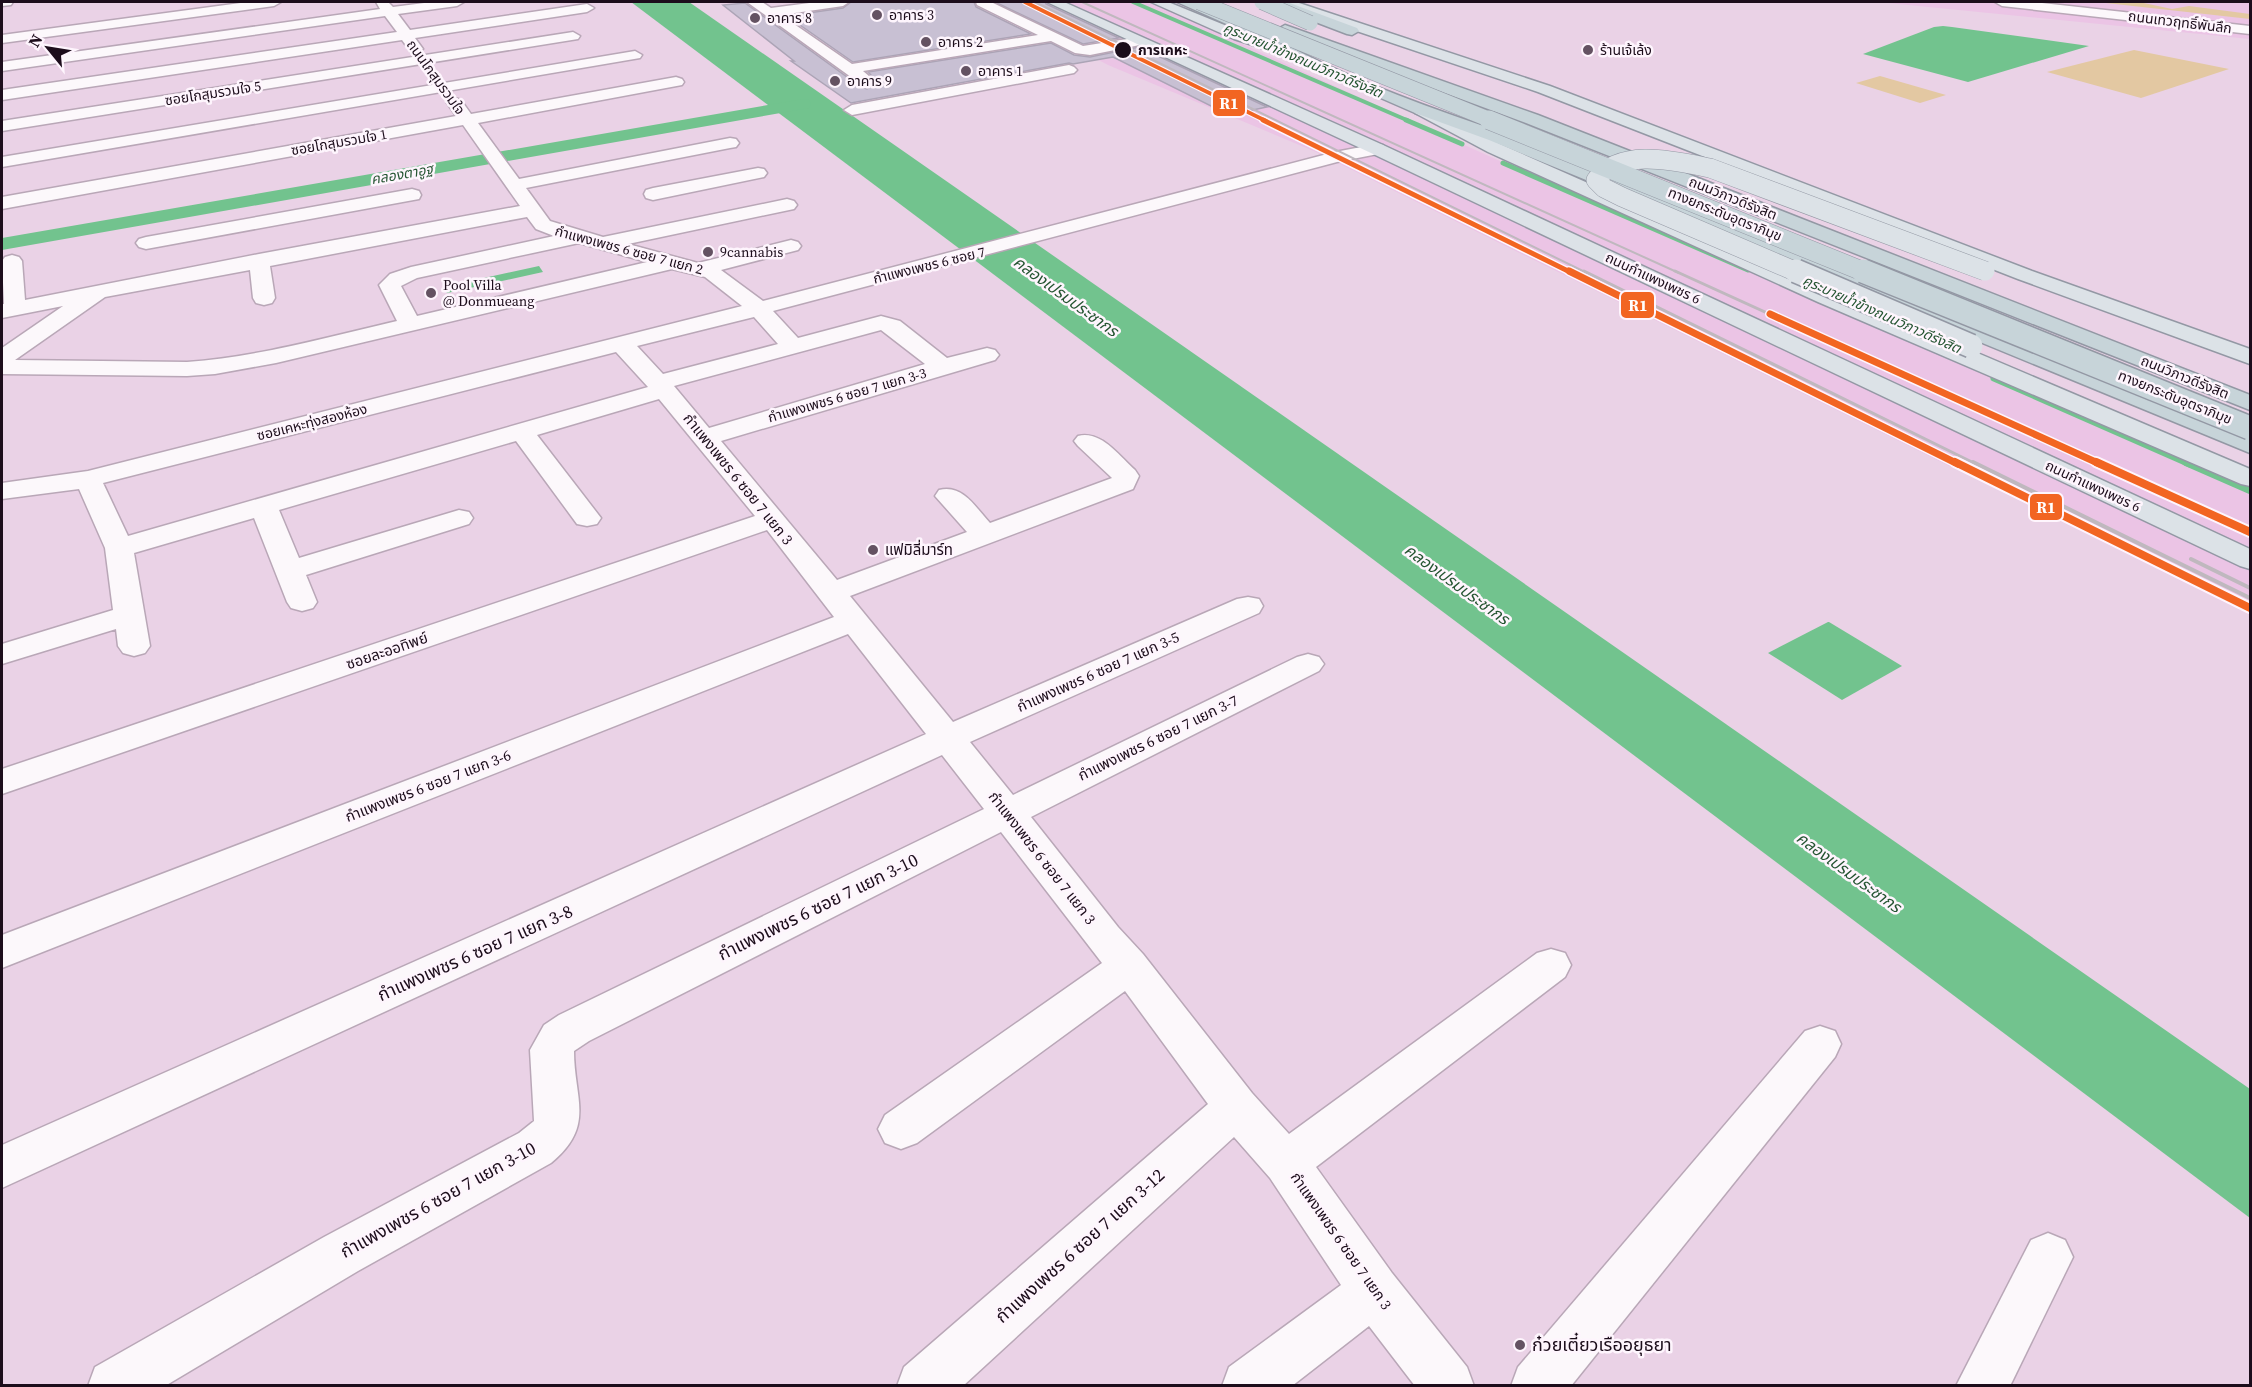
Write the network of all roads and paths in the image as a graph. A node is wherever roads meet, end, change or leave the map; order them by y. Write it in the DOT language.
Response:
graph roads {
  1 [pos="2,2"];
  2 [pos="6,2"];
  3 [pos="274,2"];
  4 [pos="458,2"];
  5 [pos="754,2"];
  6 [pos="843,2"];
  7 [pos="982,2"];
  8 [pos="1054,2"];
  9 [pos="1158,2"];
  10 [pos="1184,2"];
  11 [pos="1199,2"];
  12 [pos="1213,2"];
  13 [pos="1234,2"];
  14 [pos="1262,2"];
  15 [pos="1276,2"];
  16 [pos="1285,2"];
  17 [pos="2002,2"];
  18 [pos="2067,2"];
  19 [pos="386,6"];
  20 [pos="586,8"];
  21 [pos="770,12"];
  22 [pos="2250,23"];
  23 [pos="2250,30"];
  24 [pos="406,34"];
  25 [pos="573,36"];
  26 [pos="1052,37"];
  27 [pos="2,39"];
  28 [pos="1140,41"];
  29 [pos="1292,54"];
  30 [pos="635,55"];
  31 [pos="424,59"];
  32 [pos="2,67"];
  33 [pos="850,69"];
  34 [pos="1069,70"];
  35 [pos="676,82"];
  36 [pos="444,87"];
  37 [pos="609,94"];
  38 [pos="2,95"];
  39 [pos="896,102"];
  40 [pos="625,108"];
  41 [pos="852,110"];
  42 [pos="1421,110"];
  43 [pos="466,119"];
  44 [pos="2,126"];
  45 [pos="730,143"];
  46 [pos="1587,144"];
  47 [pos="1377,149"];
  48 [pos="494,157"];
  49 [pos="2,162"];
  50 [pos="230,162"];
  51 [pos="622,164"];
  52 [pos="758,173"];
  53 [pos="239,179"];
  54 [pos="514,185"];
  55 [pos="653,194"];
  56 [pos="2,203"];
  57 [pos="787,205"];
  58 [pos="532,210"];
  59 [pos="685,226"];
  60 [pos="435,227"];
  61 [pos="579,237"];
  62 [pos="602,243"];
  63 [pos="1847,243"];
  64 [pos="791,246"];
  65 [pos="259,260"];
  66 [pos="12,261"];
  67 [pos="673,262"];
  68 [pos="699,269"];
  69 [pos="151,281"];
  70 [pos="98,292"];
  71 [pos="264,298"];
  72 [pos="758,308"];
  73 [pos="8,310"];
  74 [pos="2071,315"];
  75 [pos="410,324"];
  76 [pos="620,342"];
  77 [pos="794,346"];
  78 [pos="987,355"];
  79 [pos="2250,357"];
  80 [pos="2,358"];
  81 [pos="2,367"];
  82 [pos="936,368"];
  83 [pos="2250,373"];
  84 [pos="2250,386"];
  85 [pos="661,387"];
  86 [pos="2250,403"];
  87 [pos="2250,409"];
  88 [pos="2250,428"];
  89 [pos="522,432"];
  90 [pos="705,436"];
  91 [pos="1087,441"];
  92 [pos="2250,445"];
  93 [pos="2250,464"];
  94 [pos="2250,478"];
  95 [pos="88,479"];
  96 [pos="2,491"];
  97 [pos="949,496"];
  98 [pos="263,506"];
  99 [pos="459,518"];
  100 [pos="587,518"];
  101 [pos="772,519"];
  102 [pos="986,535"];
  103 [pos="119,548"];
  104 [pos="2250,560"];
  105 [pos="289,571"];
  106 [pos="302,602"];
  107 [pos="1248,606"];
  108 [pos="842,607"];
  109 [pos="129,615"];
  110 [pos="134,646"];
  111 [pos="2,654"];
  112 [pos="1308,664"];
  113 [pos="948,738"];
  114 [pos="2,782"];
  115 [pos="1007,813"];
  116 [pos="2,952"];
  117 [pos="1551,965"];
  118 [pos="1130,966"];
  119 [pos="1820,1044"];
  120 [pos="1236,1107"];
  121 [pos="901,1129"];
  122 [pos="1286,1163"];
  123 [pos="2,1167"];
  124 [pos="2048,1257"];
  125 [pos="1374,1291"];
  126 [pos="114,1386"];
  127 [pos="923,1386"];
  128 [pos="1248,1386"];
  129 [pos="1448,1386"];
  130 [pos="1537,1386"];
  131 [pos="1982,1386"];
  1 -- 2 [label="street"];
  3 -- 27 [label="street"];
  4 -- 19 [label="street"];
  5 -- 21 [label="street"];
  6 -- 21 [label="street"];
  7 -- 26 [label="street"];
  8 -- 28 [label="main road, ถนนกำแพงเพชร 6"];
  9 -- 29 [label="main road"];
  10 -- 29 [label="highway"];
  11 -- 88 [label="highway, ทางยกระดับอุตราภิมุข, bridge"];
  12 -- 63 [label="highway, ถนนวิภาวดีรังสิต"];
  13 -- 46 [label="highway, ทางยกระดับอุตราภิมุข"];
  14 -- 46 [label="highway, ทางยกระดับอุตราภิมุข, bridge"];
  15 -- 74 [label="highway"];
  16 -- 79 [label="main road"];
  17 -- 23 [label="street, ถนนเทวฤทธิ์พันลึก"];
  18 -- 22 [label="street, ถนนเทวฤทธิ์พันลึก"];
  19 -- 24 [label="street, ถนนโกสุมรวมใจ"];
  19 -- 32 [label="street"];
  20 -- 24 [label="street"];
  21 -- 33 [label="street"];
  24 -- 31 [label="street, ถนนโกสุมรวมใจ"];
  24 -- 38 [label="street"];
  25 -- 31 [label="street, ซอยโกสุมรวมใจ 5"];
  26 -- 28 [label="street"];
  26 -- 33 [label="street"];
  28 -- 47 [label="main road, ถนนกำแพงเพชร 6"];
  29 -- 42 [label="highway"];
  30 -- 36 [label="street"];
  31 -- 36 [label="street, ถนนโกสุมรวมใจ"];
  31 -- 44 [label="street, ซอยโกสุมรวมใจ 5"];
  33 -- 39 [label="street"];
  34 -- 39 [label="street"];
  35 -- 37 [label="street, ซอยโกสุมรวมใจ 1"];
  36 -- 43 [label="street, ถนนโกสุมรวมใจ"];
  36 -- 49 [label="street"];
  37 -- 40 [label="street"];
  37 -- 43 [label="street, ซอยโกสุมรวมใจ 1"];
  39 -- 41 [label="street"];
  42 -- 92 [label="highway"];
  42 -- 94 [label="main road"];
  43 -- 48 [label="street, ถนนโกสุมรวมใจ"];
  43 -- 50 [label="street, ซอยโกสุมรวมใจ 1"];
  45 -- 51 [label="street"];
  46 -- 87 [label="highway, ทางยกระดับอุตราภิมุข, bridge"];
  47 -- 72 [label="street, กำแพงเพชร 6 ซอย 7"];
  47 -- 104 [label="main road, ถนนกำแพงเพชร 6"];
  48 -- 54 [label="street, กำแพงเพชร 6 ซอย 7 แยก 2"];
  50 -- 53 [label="street"];
  50 -- 56 [label="street, ซอยโกสุมรวมใจ 1"];
  51 -- 54 [label="street"];
  51 -- 55 [label="street"];
  52 -- 55 [label="street"];
  54 -- 58 [label="street, กำแพงเพชร 6 ซอย 7 แยก 2"];
  55 -- 59 [label="street"];
  57 -- 59 [label="street"];
  58 -- 60 [label="street"];
  58 -- 61 [label="street, กำแพงเพชร 6 ซอย 7 แยก 2"];
  59 -- 62 [label="street"];
  60 -- 65 [label="street"];
  60 -- 69 [label="street"];
  61 -- 62 [label="street, กำแพงเพชร 6 ซอย 7 แยก 2"];
  61 -- 75 [label="street"];
  62 -- 67 [label="street, กำแพงเพชร 6 ซอย 7 แยก 2"];
  63 -- 74 [label="highway"];
  63 -- 86 [label="highway, ถนนวิภาวดีรังสิต"];
  64 -- 68 [label="street"];
  65 -- 69 [label="street"];
  65 -- 71 [label="street"];
  66 -- 73 [label="street"];
  67 -- 68 [label="street, กำแพงเพชร 6 ซอย 7 แยก 2"];
  67 -- 75 [label="street"];
  68 -- 72 [label="street, กำแพงเพชร 6 ซอย 7 แยก 2"];
  69 -- 70 [label="street"];
  70 -- 73 [label="street"];
  70 -- 80 [label="street"];
  72 -- 76 [label="street, กำแพงเพชร 6 ซอย 7"];
  72 -- 77 [label="street, กำแพงเพชร 6 ซอย 7 แยก 2"];
  74 -- 84 [label="highway"];
  75 -- 81 [label="street"];
  76 -- 85 [label="street, กำแพงเพชร 6 ซอย 7 แยก 3"];
  76 -- 95 [label="street, ซอยเคหะทุ่งสองห้อง"];
  77 -- 82 [label="street, กำแพงเพชร 6 ซอย 7 แยก 3-3"];
  77 -- 85 [label="street, กำแพงเพชร 6 ซอย 7 แยก 3-3"];
  78 -- 82 [label="street"];
  82 -- 90 [label="street, กำแพงเพชร 6 ซอย 7 แยก 3-3"];
  83 -- 93 [label="main road, bridge"];
  85 -- 89 [label="street, กำแพงเพชร 6 ซอย 7 แยก 3-3"];
  85 -- 90 [label="street, กำแพงเพชร 6 ซอย 7 แยก 3"];
  89 -- 98 [label="street, กำแพงเพชร 6 ซอย 7 แยก 3-3"];
  89 -- 100 [label="street"];
  90 -- 101 [label="street, กำแพงเพชร 6 ซอย 7 แยก 3"];
  91 -- 102 [label="street, กำแพงเพชร 6 ซอย 7 แยก 3-6"];
  95 -- 96 [label="street, ซอยเคหะทุ่งสองห้อง"];
  95 -- 103 [label="street"];
  97 -- 102 [label="street"];
  98 -- 103 [label="street, กำแพงเพชร 6 ซอย 7 แยก 3-3"];
  98 -- 105 [label="street"];
  99 -- 105 [label="street"];
  101 -- 108 [label="street, กำแพงเพชร 6 ซอย 7 แยก 3"];
  101 -- 114 [label="street, ซอยละออทิพย์"];
  102 -- 108 [label="street, กำแพงเพชร 6 ซอย 7 แยก 3-6"];
  103 -- 109 [label="street"];
  105 -- 106 [label="street"];
  107 -- 113 [label="street, กำแพงเพชร 6 ซอย 7 แยก 3-5"];
  108 -- 113 [label="street, กำแพงเพชร 6 ซอย 7 แยก 3"];
  108 -- 116 [label="street, กำแพงเพชร 6 ซอย 7 แยก 3-6"];
  109 -- 110 [label="street"];
  109 -- 111 [label="street"];
  112 -- 115 [label="street, กำแพงเพชร 6 ซอย 7 แยก 3-7"];
  113 -- 115 [label="street, กำแพงเพชร 6 ซอย 7 แยก 3"];
  113 -- 123 [label="street, กำแพงเพชร 6 ซอย 7 แยก 3-8"];
  115 -- 118 [label="street, กำแพงเพชร 6 ซอย 7 แยก 3"];
  115 -- 126 [label="street, กำแพงเพชร 6 ซอย 7 แยก 3-10"];
  117 -- 122 [label="street"];
  118 -- 120 [label="street, กำแพงเพชร 6 ซอย 7 แยก 3"];
  118 -- 121 [label="street"];
  119 -- 130 [label="street"];
  120 -- 122 [label="street, กำแพงเพชร 6 ซอย 7 แยก 3"];
  120 -- 127 [label="street, กำแพงเพชร 6 ซอย 7 แยก 3-12"];
  122 -- 125 [label="street, กำแพงเพชร 6 ซอย 7 แยก 3"];
  124 -- 131 [label="street"];
  125 -- 128 [label="street"];
  125 -- 129 [label="street, กำแพงเพชร 6 ซอย 7 แยก 3"];
}
